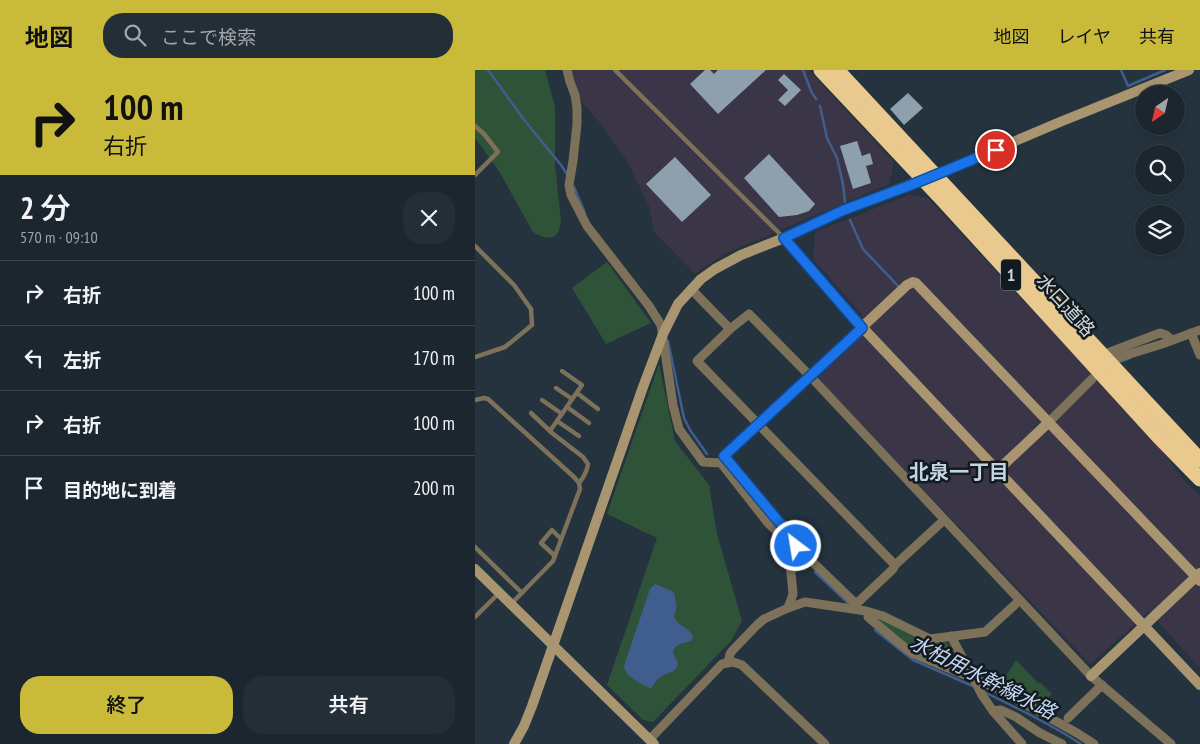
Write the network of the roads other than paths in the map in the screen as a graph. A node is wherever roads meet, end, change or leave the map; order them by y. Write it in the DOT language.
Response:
graph roads {
  1 [pos="567,70"];
  2 [pos="615,70"];
  3 [pos="821,70"];
  4 [pos="837,70"];
  5 [pos="1189,70"];
  6 [pos="475,126"];
  7 [pos="475,175"];
  8 [pos="929,177"];
  9 [pos="784,238"];
  10 [pos="475,246"];
  11 [pos="691,289"];
  12 [pos="862,328"];
  13 [pos="730,329"];
  14 [pos="1196,331"];
  15 [pos="663,334"];
  16 [pos="1171,340"];
  17 [pos="1200,355"];
  18 [pos="475,356"];
  19 [pos="1110,356"];
  20 [pos="562,371"];
  21 [pos="810,376"];
  22 [pos="1092,379"];
  23 [pos="556,388"];
  24 [pos="577,393"];
  25 [pos="572,399"];
  26 [pos="475,400"];
  27 [pos="542,400"];
  28 [pos="567,407"];
  29 [pos="599,409"];
  30 [pos="531,413"];
  31 [pos="562,414"];
  32 [pos="557,421"];
  33 [pos="1049,422"];
  34 [pos="589,423"];
  35 [pos="758,425"];
  36 [pos="550,431"];
  37 [pos="579,436"];
  38 [pos="1200,460"];
  39 [pos="997,471"];
  40 [pos="1200,479"];
  41 [pos="579,483"];
  42 [pos="944,520"];
  43 [pos="787,535"];
  44 [pos="561,539"];
  45 [pos="475,547"];
  46 [pos="555,556"];
  47 [pos="895,565"];
  48 [pos="475,569"];
  49 [pos="1199,577"];
  50 [pos="499,593"];
  51 [pos="522,593"];
  52 [pos="1020,600"];
  53 [pos="511,604"];
  54 [pos="854,607"];
  55 [pos="788,608"];
  56 [pos="868,612"];
  57 [pos="475,617"];
  58 [pos="1144,626"];
  59 [pos="951,636"];
  60 [pos="554,646"];
  61 [pos="728,662"];
  62 [pos="1091,676"];
  63 [pos="975,682"];
  64 [pos="1102,685"];
  65 [pos="1200,686"];
  66 [pos="993,711"];
  67 [pos="1068,718"];
  68 [pos="652,742"];
  69 [pos="514,744"];
  70 [pos="825,744"];
  71 [pos="1022,744"];
  72 [pos="1062,744"];
  73 [pos="1094,744"];
  74 [pos="1171,744"];
  1 -- 15 [label="street"];
  2 -- 9 [label="lane"];
  3 -- 8 [label="highway, 水口道路 / 1"];
  4 -- 8 [label="highway, 水口道路 / 1"];
  5 -- 8 [label="street"];
  6 -- 7 [label="lane"];
  8 -- 9 [label="street"];
  8 -- 19 [label="highway, 水口道路 / 1"];
  8 -- 40 [label="highway, 水口道路 / 1"];
  9 -- 11 [label="street"];
  9 -- 12 [label="street"];
  10 -- 18 [label="lane"];
  11 -- 13 [label="street"];
  11 -- 15 [label="street"];
  12 -- 21 [label="street"];
  12 -- 33 [label="street"];
  12 -- 39 [label="street"];
  13 -- 21 [label="street"];
  13 -- 35 [label="street"];
  14 -- 16 [label="street"];
  14 -- 17 [label="street"];
  15 -- 43 [label="street"];
  15 -- 60 [label="street"];
  16 -- 19 [label="street"];
  16 -- 19 [label="street"];
  19 -- 38 [label="highway, 水口道路 / 1"];
  20 -- 24 [label="lane"];
  21 -- 35 [label="street"];
  21 -- 42 [label="street"];
  22 -- 33 [label="street"];
  23 -- 25 [label="lane"];
  24 -- 25 [label="lane"];
  24 -- 29 [label="lane"];
  25 -- 28 [label="lane"];
  26 -- 41 [label="lane"];
  27 -- 31 [label="lane"];
  28 -- 31 [label="lane"];
  28 -- 34 [label="lane"];
  30 -- 36 [label="lane"];
  31 -- 32 [label="lane"];
  32 -- 36 [label="lane"];
  32 -- 37 [label="lane"];
  33 -- 39 [label="street"];
  33 -- 49 [label="street"];
  35 -- 43 [label="street"];
  35 -- 47 [label="street"];
  36 -- 41 [label="lane"];
  39 -- 58 [label="street"];
  41 -- 44 [label="lane"];
  42 -- 47 [label="street"];
  42 -- 52 [label="street"];
  43 -- 54 [label="street"];
  43 -- 55 [label="street"];
  44 -- 46 [label="lane"];
  44 -- 46 [label="lane"];
  45 -- 51 [label="lane"];
  46 -- 51 [label="lane"];
  47 -- 54 [label="street"];
  48 -- 50 [label="street"];
  49 -- 58 [label="street"];
  50 -- 53 [label="street"];
  50 -- 57 [label="lane"];
  51 -- 53 [label="lane"];
  52 -- 59 [label="street"];
  52 -- 62 [label="street"];
  53 -- 60 [label="street"];
  54 -- 55 [label="street"];
  54 -- 56 [label="street"];
  55 -- 61 [label="street"];
  56 -- 59 [label="street"];
  56 -- 63 [label="street"];
  58 -- 62 [label="street"];
  58 -- 65 [label="street"];
  59 -- 63 [label="street"];
  60 -- 68 [label="street"];
  60 -- 69 [label="street"];
  61 -- 68 [label="street"];
  61 -- 70 [label="street"];
  62 -- 64 [label="street"];
  63 -- 66 [label="street"];
  63 -- 73 [label="street"];
  64 -- 67 [label="street"];
  64 -- 74 [label="street"];
  66 -- 71 [label="street"];
  66 -- 72 [label="street"];
}
